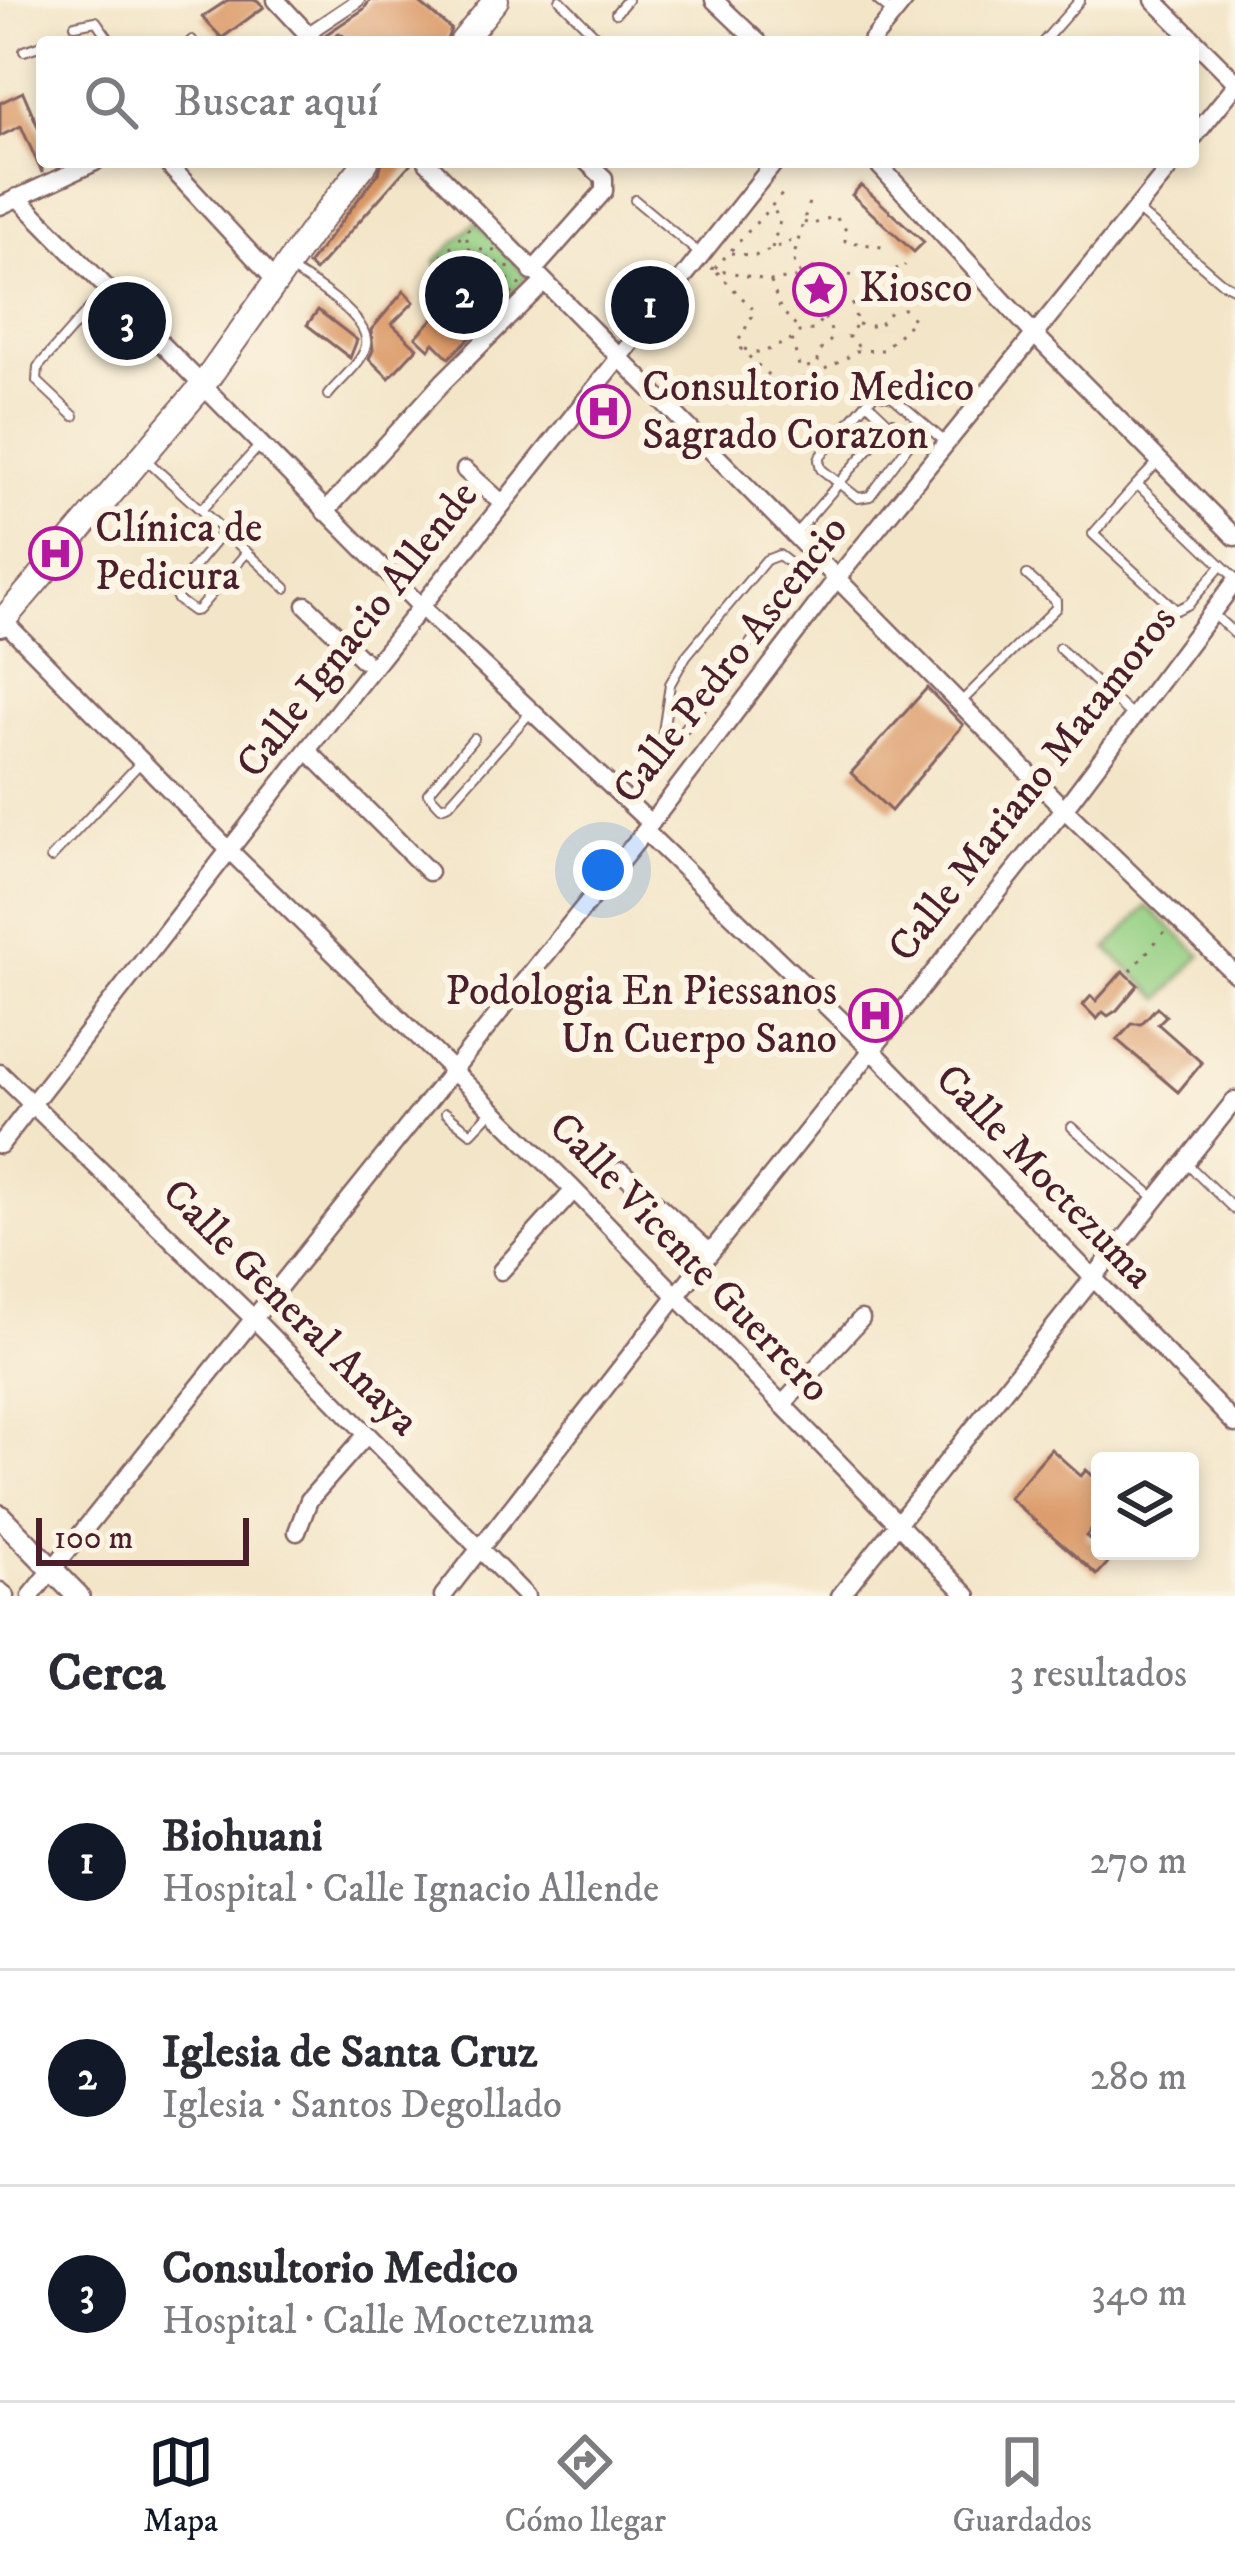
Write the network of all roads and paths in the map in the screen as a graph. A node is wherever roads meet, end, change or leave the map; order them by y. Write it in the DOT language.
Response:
graph roads {
  1 [pos="276,0"];
  2 [pos="358,0"];
  3 [pos="496,0"];
  4 [pos="560,0"];
  5 [pos="627,0"];
  6 [pos="714,0"];
  7 [pos="877,0"];
  8 [pos="1080,0"];
  9 [pos="1154,0"];
  10 [pos="902,4"];
  11 [pos="616,13"];
  12 [pos="76,25"];
  13 [pos="107,36"];
  14 [pos="304,36"];
  15 [pos="310,36"];
  16 [pos="467,36"];
  17 [pos="596,36"];
  18 [pos="752,36"];
  19 [pos="876,36"];
  20 [pos="1048,36"];
  21 [pos="1189,36"];
  22 [pos="1199,46"];
  23 [pos="36,47"];
  24 [pos="24,51"];
  25 [pos="1235,83"];
  26 [pos="1199,130"];
  27 [pos="78,168"];
  28 [pos="172,168"];
  29 [pos="362,168"];
  30 [pos="433,168"];
  31 [pos="593,168"];
  32 [pos="771,168"];
  33 [pos="882,168"];
  34 [pos="1169,168"];
  35 [pos="787,190"];
  36 [pos="635,200"];
  37 [pos="9,201"];
  38 [pos="809,202"];
  39 [pos="771,207"];
  40 [pos="1136,209"];
  41 [pos="803,223"];
  42 [pos="468,230"];
  43 [pos="796,241"];
  44 [pos="772,248"];
  45 [pos="886,248"];
  46 [pos="467,249"];
  47 [pos="481,250"];
  48 [pos="446,252"];
  49 [pos="730,252"];
  50 [pos="505,253"];
  51 [pos="461,255"];
  52 [pos="480,259"];
  53 [pos="496,262"];
  54 [pos="711,266"];
  55 [pos="471,274"];
  56 [pos="282,275"];
  57 [pos="461,275"];
  58 [pos="500,275"];
  59 [pos="508,276"];
  60 [pos="837,276"];
  61 [pos="802,277"];
  62 [pos="537,278"];
  63 [pos="770,281"];
  64 [pos="476,283"];
  65 [pos="488,286"];
  66 [pos="108,288"];
  67 [pos="460,288"];
  68 [pos="1235,289"];
  69 [pos="468,295"];
  70 [pos="508,297"];
  71 [pos="839,297"];
  72 [pos="489,298"];
  73 [pos="890,298"];
  74 [pos="816,309"];
  75 [pos="824,316"];
  76 [pos="856,324"];
  77 [pos="800,332"];
  78 [pos="1034,334"];
  79 [pos="792,339"];
  80 [pos="840,340"];
  81 [pos="740,347"];
  82 [pos="864,350"];
  83 [pos="617,359"];
  84 [pos="203,385"];
  85 [pos="328,395"];
  86 [pos="867,402"];
  87 [pos="74,416"];
  88 [pos="892,422"];
  89 [pos="946,443"];
  90 [pos="261,444"];
  91 [pos="143,458"];
  92 [pos="1158,462"];
  93 [pos="465,470"];
  94 [pos="838,482"];
  95 [pos="1137,484"];
  96 [pos="502,504"];
  97 [pos="201,510"];
  98 [pos="326,512"];
  99 [pos="224,531"];
  100 [pos="795,534"];
  101 [pos="1235,537"];
  102 [pos="247,552"];
  103 [pos="819,558"];
  104 [pos="1221,566"];
  105 [pos="804,574"];
  106 [pos="1028,575"];
  107 [pos="838,577"];
  108 [pos="1235,580"];
  109 [pos="286,588"];
  110 [pos="306,605"];
  111 [pos="421,608"];
  112 [pos="1211,613"];
  113 [pos="1,620"];
  114 [pos="1235,634"];
  115 [pos="1059,648"];
  116 [pos="367,664"];
  117 [pos="962,702"];
  118 [pos="530,712"];
  119 [pos="1132,716"];
  120 [pos="474,738"];
  121 [pos="307,750"];
  122 [pos="659,760"];
  123 [pos="142,761"];
  124 [pos="628,801"];
  125 [pos="1064,809"];
  126 [pos="648,827"];
  127 [pos="231,852"];
  128 [pos="51,858"];
  129 [pos="430,872"];
  130 [pos="1178,916"];
  131 [pos="1131,971"];
  132 [pos="1235,974"];
  133 [pos="872,1050"];
  134 [pos="452,1069"];
  135 [pos="0,1073"];
  136 [pos="1235,1100"];
  137 [pos="32,1105"];
  138 [pos="494,1110"];
  139 [pos="446,1113"];
  140 [pos="1072,1127"];
  141 [pos="0,1145"];
  142 [pos="1186,1163"];
  143 [pos="621,1171"];
  144 [pos="574,1190"];
  145 [pos="1157,1200"];
  146 [pos="1235,1210"];
  147 [pos="710,1253"];
  148 [pos="501,1271"];
  149 [pos="1093,1281"];
  150 [pos="676,1295"];
  151 [pos="253,1318"];
  152 [pos="861,1319"];
  153 [pos="782,1405"];
  154 [pos="1235,1424"];
  155 [pos="367,1434"];
  156 [pos="0,1516"];
  157 [pos="898,1524"];
  158 [pos="297,1532"];
  159 [pos="480,1550"];
  160 [pos="52,1571"];
  161 [pos="31,1596"];
  162 [pos="78,1596"];
  163 [pos="443,1596"];
  164 [pos="526,1596"];
  165 [pos="840,1596"];
  166 [pos="968,1596"];
  1 -- 14 [label="street"];
  2 -- 15 [label="street"];
  3 -- 16 [label="main road"];
  4 -- 17 [label="lane"];
  5 -- 11 [label="lane"];
  6 -- 18 [label="street"];
  7 -- 10 [label="lane"];
  8 -- 20 [label="lane"];
  9 -- 21 [label="street"];
  10 -- 19 [label="street"];
  12 -- 13 [label="lane"];
  22 -- 25 [label="street"];
  23 -- 24 [label="lane"];
  25 -- 26 [label="street"];
  27 -- 37 [label="street"];
  28 -- 56 [label="street"];
  29 -- 56 [label="main road"];
  30 -- 62 [label="street"];
  31 -- 62 [label="street"];
  32 -- 54 [label="street, Calle Ignacio Allende"];
  33 -- 78 [label="street"];
  34 -- 40 [label="street, Calle Pedro Ascencio"];
  35 -- 39 [label="path"];
  36 -- 54 [label="lane"];
  37 -- 66 [label="street, Calle Moctezuma"];
  38 -- 41 [label="path"];
  39 -- 44 [label="path"];
  39 -- 49 [label="path"];
  40 -- 68 [label="lane"];
  40 -- 78 [label="street, Calle Pedro Ascencio"];
  41 -- 43 [label="path"];
  41 -- 45 [label="path"];
  42 -- 46 [label="path"];
  42 -- 48 [label="path"];
  42 -- 50 [label="path"];
  43 -- 44 [label="path"];
  43 -- 61 [label="path"];
  44 -- 49 [label="path"];
  46 -- 47 [label="path"];
  46 -- 51 [label="path"];
  47 -- 50 [label="path"];
  47 -- 52 [label="path"];
  48 -- 51 [label="path"];
  48 -- 67 [label="path"];
  49 -- 54 [label="path"];
  50 -- 53 [label="path"];
  50 -- 59 [label="path"];
  50 -- 70 [label="path"];
  51 -- 57 [label="path"];
  52 -- 53 [label="path"];
  52 -- 55 [label="path"];
  53 -- 58 [label="path"];
  53 -- 64 [label="path"];
  54 -- 63 [label="path"];
  54 -- 81 [label="path"];
  54 -- 83 [label="street, Calle Ignacio Allende"];
  55 -- 57 [label="path"];
  55 -- 64 [label="path"];
  56 -- 84 [label="main road"];
  56 -- 85 [label="lane"];
  57 -- 67 [label="path"];
  58 -- 59 [label="path"];
  58 -- 65 [label="path"];
  59 -- 70 [label="path"];
  60 -- 61 [label="path"];
  60 -- 71 [label="path"];
  60 -- 73 [label="path"];
  61 -- 63 [label="path"];
  61 -- 74 [label="path"];
  62 -- 83 [label="street"];
  62 -- 98 [label="street"];
  63 -- 77 [label="path"];
  64 -- 65 [label="path"];
  64 -- 69 [label="path"];
  65 -- 72 [label="path"];
  66 -- 84 [label="street, Calle Moctezuma"];
  66 -- 87 [label="lane"];
  67 -- 69 [label="path"];
  69 -- 70 [label="path"];
  69 -- 72 [label="path"];
  70 -- 72 [label="path"];
  71 -- 74 [label="path"];
  71 -- 76 [label="path"];
  73 -- 76 [label="path"];
  73 -- 82 [label="path"];
  74 -- 75 [label="path"];
  75 -- 77 [label="path"];
  75 -- 80 [label="path"];
  76 -- 80 [label="path"];
  77 -- 79 [label="path"];
  78 -- 89 [label="street, Calle Pedro Ascencio"];
  78 -- 92 [label="street"];
  79 -- 80 [label="path"];
  79 -- 81 [label="path"];
  80 -- 82 [label="path"];
  81 -- 82 [label="path"];
  83 -- 96 [label="street, Calle Ignacio Allende"];
  83 -- 100 [label="street"];
  84 -- 90 [label="street, Calle Moctezuma"];
  84 -- 91 [label="main road"];
  86 -- 88 [label="lane"];
  86 -- 89 [label="lane"];
  86 -- 94 [label="lane"];
  88 -- 94 [label="lane"];
  88 -- 94 [label="lane"];
  89 -- 107 [label="street, Calle Pedro Ascencio"];
  90 -- 97 [label="lane"];
  90 -- 98 [label="street, Calle Moctezuma"];
  91 -- 97 [label="lane"];
  91 -- 113 [label="main road"];
  92 -- 95 [label="lane"];
  92 -- 101 [label="street"];
  93 -- 96 [label="street"];
  94 -- 100 [label="lane"];
  95 -- 104 [label="lane"];
  95 -- 104 [label="lane"];
  96 -- 111 [label="street, Calle Ignacio Allende"];
  97 -- 99 [label="lane"];
  98 -- 111 [label="street, Calle Moctezuma"];
  99 -- 102 [label="lane"];
  99 -- 102 [label="lane"];
  100 -- 103 [label="street"];
  102 -- 109 [label="lane"];
  103 -- 105 [label="lane"];
  103 -- 107 [label="street"];
  104 -- 108 [label="lane"];
  105 -- 122 [label="lane"];
  105 -- 122 [label="lane"];
  106 -- 117 [label="lane"];
  107 -- 117 [label="street"];
  107 -- 126 [label="street, Calle Pedro Ascencio"];
  108 -- 112 [label="street, Calle Mariano Matamoros"];
  110 -- 116 [label="street"];
  111 -- 116 [label="street, Calle Ignacio Allende"];
  111 -- 118 [label="street, Calle Moctezuma"];
  112 -- 114 [label="lane"];
  112 -- 119 [label="street, Calle Mariano Matamoros"];
  113 -- 123 [label="street, Calle Vicente Guerrero"];
  115 -- 119 [label="lane"];
  116 -- 121 [label="street, Calle Ignacio Allende"];
  117 -- 125 [label="street"];
  118 -- 120 [label="lane"];
  118 -- 124 [label="street, Calle Moctezuma"];
  119 -- 125 [label="street, Calle Mariano Matamoros"];
  121 -- 127 [label="street, Calle Ignacio Allende"];
  121 -- 129 [label="street"];
  122 -- 124 [label="lane"];
  123 -- 127 [label="street, Calle Vicente Guerrero"];
  123 -- 128 [label="lane"];
  124 -- 126 [label="street, Calle Moctezuma"];
  125 -- 130 [label="street"];
  125 -- 133 [label="street, Calle Mariano Matamoros"];
  126 -- 133 [label="street, Calle Moctezuma"];
  126 -- 134 [label="street, Calle Pedro Ascencio"];
  127 -- 134 [label="street, Calle Vicente Guerrero"];
  127 -- 137 [label="street, Calle Ignacio Allende"];
  130 -- 131 [label="path"];
  130 -- 132 [label="street"];
  133 -- 147 [label="street, Calle Mariano Matamoros"];
  133 -- 149 [label="street, Calle Moctezuma"];
  134 -- 138 [label="street, Calle Vicente Guerrero"];
  134 -- 151 [label="street, Calle Pedro Ascencio"];
  135 -- 137 [label="street, Calle General Anaya"];
  136 -- 142 [label="street"];
  137 -- 141 [label="street, Calle Ignacio Allende"];
  137 -- 151 [label="street, Calle General Anaya"];
  138 -- 139 [label="lane"];
  138 -- 144 [label="street, Calle Vicente Guerrero"];
  140 -- 145 [label="lane"];
  142 -- 145 [label="street"];
  142 -- 146 [label="lane"];
  143 -- 147 [label="street"];
  144 -- 148 [label="street"];
  144 -- 150 [label="street, Calle Vicente Guerrero"];
  145 -- 149 [label="street"];
  147 -- 150 [label="street, Calle Mariano Matamoros"];
  149 -- 154 [label="street, Calle Moctezuma"];
  149 -- 157 [label="street"];
  150 -- 153 [label="street, Calle Vicente Guerrero"];
  150 -- 159 [label="street, Calle Mariano Matamoros"];
  151 -- 155 [label="street, Calle General Anaya"];
  151 -- 160 [label="street, Calle Pedro Ascencio"];
  152 -- 153 [label="street"];
  153 -- 157 [label="street, Calle Vicente Guerrero"];
  155 -- 158 [label="street"];
  155 -- 159 [label="street, Calle General Anaya"];
  156 -- 160 [label="street"];
  157 -- 165 [label="street"];
  157 -- 166 [label="street, Calle Vicente Guerrero"];
  159 -- 163 [label="street, Calle Mariano Matamoros"];
  159 -- 164 [label="street, Calle General Anaya"];
  160 -- 161 [label="street, Calle Pedro Ascencio"];
  160 -- 162 [label="street"];
}
